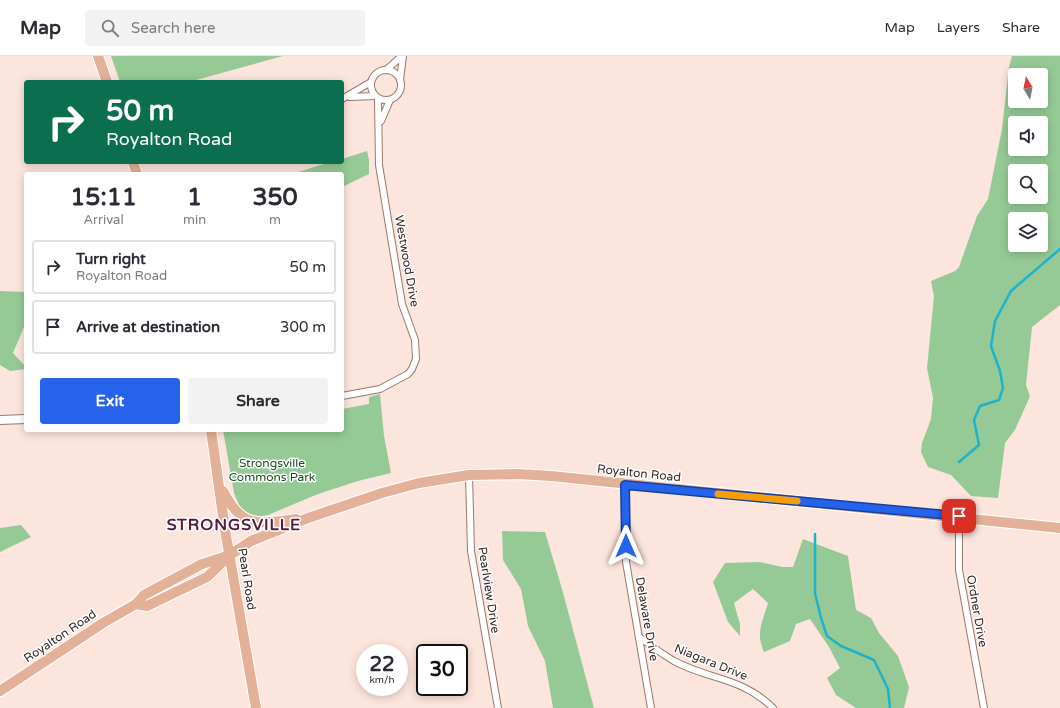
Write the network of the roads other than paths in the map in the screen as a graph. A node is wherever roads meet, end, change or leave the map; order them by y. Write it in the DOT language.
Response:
graph roads {
  1 [pos="98,56"];
  2 [pos="403,56"];
  3 [pos="386,70"];
  4 [pos="106,80"];
  5 [pos="400,80"];
  6 [pos="371,82"];
  7 [pos="344,97"];
  8 [pos="377,97"];
  9 [pos="344,98"];
  10 [pos="390,100"];
  11 [pos="380,126"];
  12 [pos="344,396"];
  13 [pos="0,420"];
  14 [pos="24,420"];
  15 [pos="211,432"];
  16 [pos="469,475"];
  17 [pos="219,484"];
  18 [pos="625,485"];
  19 [pos="959,516"];
  20 [pos="308,518"];
  21 [pos="1060,528"];
  22 [pos="230,556"];
  23 [pos="136,604"];
  24 [pos="639,637"];
  25 [pos="0,691"];
  26 [pos="256,708"];
  27 [pos="498,708"];
  28 [pos="651,708"];
  29 [pos="773,708"];
  30 [pos="984,708"];
  1 -- 4 [label="main road"];
  2 -- 3 [label="street"];
  2 -- 5 [label="street"];
  3 -- 5 [label="street"];
  3 -- 6 [label="street"];
  5 -- 10 [label="street"];
  6 -- 7 [label="street"];
  6 -- 8 [label="street"];
  8 -- 9 [label="street"];
  8 -- 10 [label="street"];
  8 -- 11 [label="street, Westwood Drive"];
  10 -- 11 [label="street, Westwood Drive"];
  11 -- 12 [label="street, Westwood Drive"];
  13 -- 14 [label="street"];
  15 -- 17 [label="main road, Pearl Road"];
  16 -- 18 [label="main road, Royalton Road"];
  16 -- 20 [label="main road, Royalton Road"];
  16 -- 27 [label="street, Pearlview Drive"];
  17 -- 20 [label="main road"];
  17 -- 22 [label="main road, Pearl Road"];
  18 -- 19 [label="main road, Royalton Road"];
  18 -- 24 [label="street, Delaware Drive"];
  19 -- 21 [label="main road, Royalton Road"];
  19 -- 30 [label="street, Ordner Drive"];
  20 -- 22 [label="main road, Royalton Road"];
  22 -- 23 [label="main road, Royalton Road"];
  22 -- 23 [label="main road, Royalton Road"];
  22 -- 26 [label="main road, Pearl Road"];
  23 -- 25 [label="main road, Royalton Road"];
  24 -- 28 [label="street, Delaware Drive"];
  24 -- 29 [label="street, Niagara Drive"];
}
